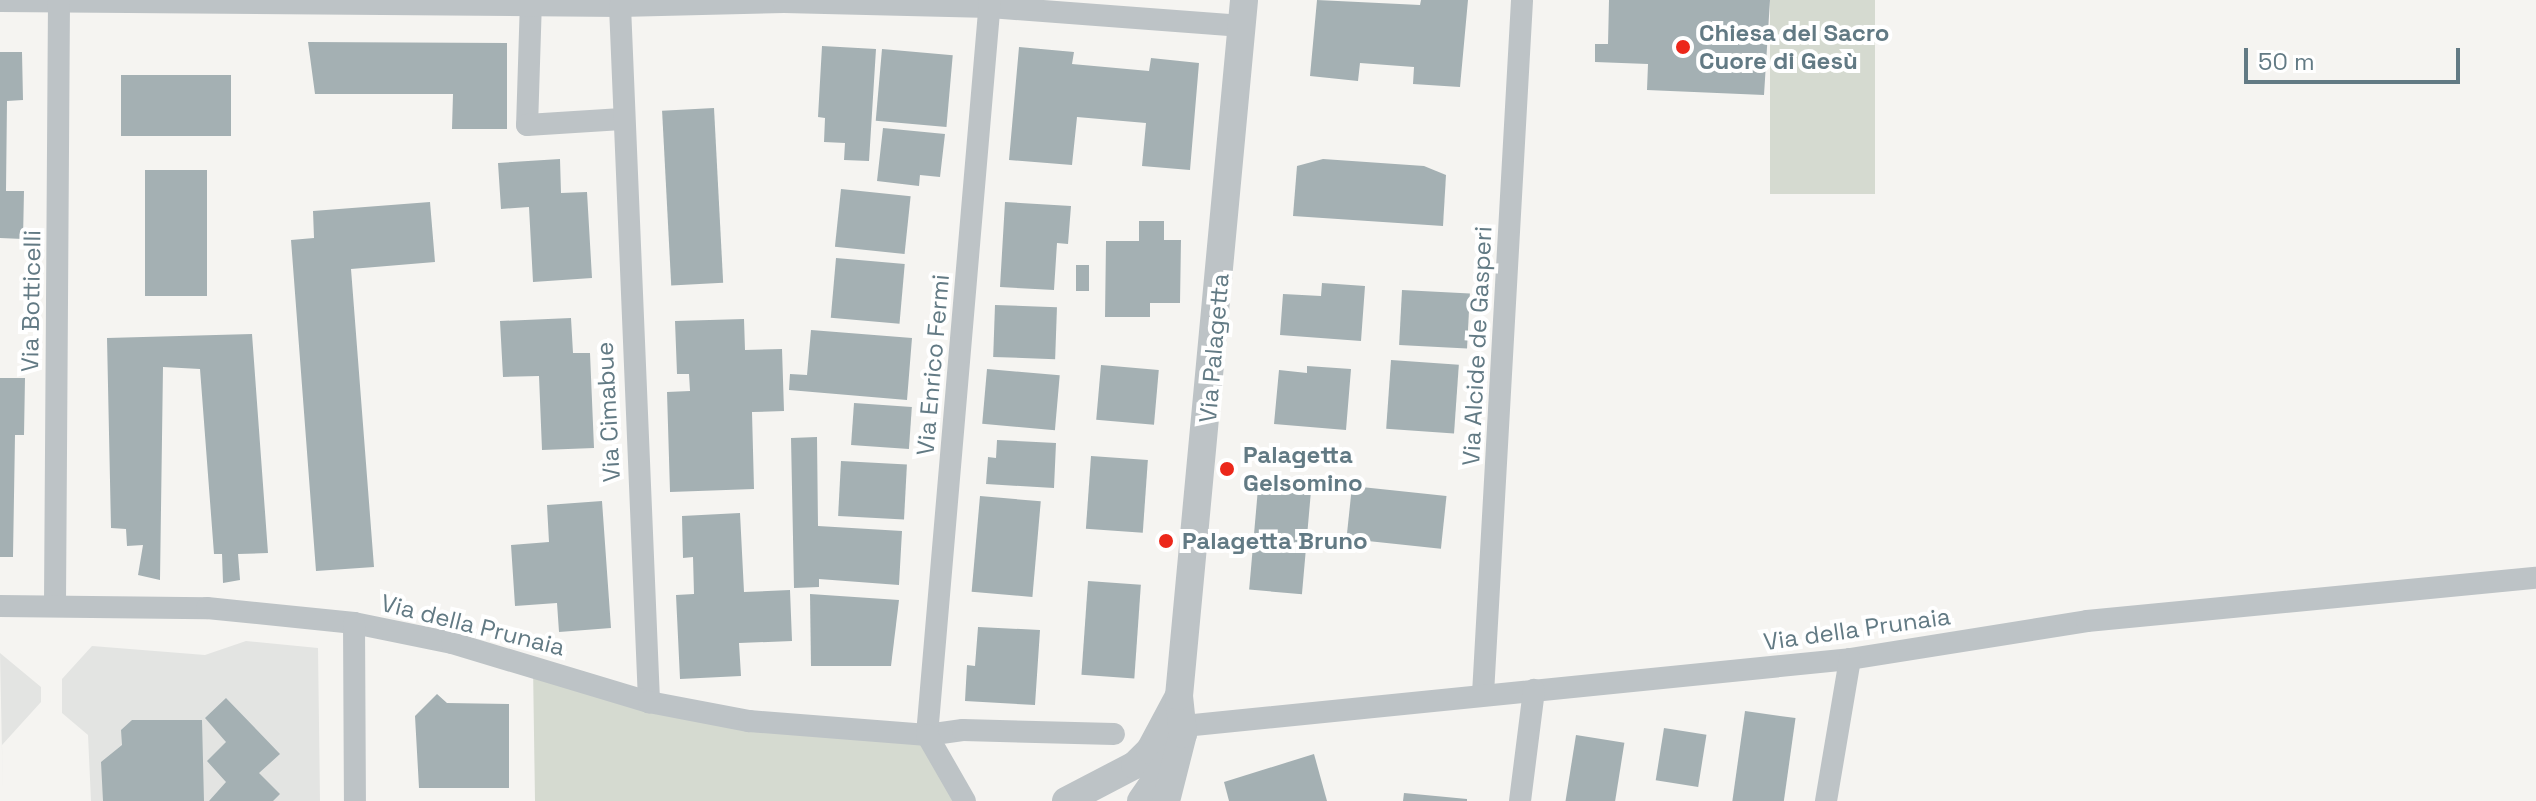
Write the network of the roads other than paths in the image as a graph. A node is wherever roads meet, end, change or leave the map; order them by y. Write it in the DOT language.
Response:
graph roads {
  1 [pos="1522,0"];
  2 [pos="0,1"];
  3 [pos="59,1"];
  4 [pos="531,1"];
  5 [pos="990,4"];
  6 [pos="620,6"];
  7 [pos="1243,13"];
  8 [pos="622,119"];
  9 [pos="2536,578"];
  10 [pos="55,603"];
  11 [pos="0,606"];
  12 [pos="354,623"];
  13 [pos="1850,659"];
  14 [pos="1534,690"];
  15 [pos="1483,694"];
  16 [pos="1179,696"];
  17 [pos="649,702"];
  18 [pos="1114,734"];
  19 [pos="927,735"];
  20 [pos="1182,735"];
  21 [pos="355,801"];
  22 [pos="965,801"];
  23 [pos="1066,801"];
  24 [pos="1141,801"];
  25 [pos="1166,801"];
  26 [pos="1520,801"];
  27 [pos="1826,801"];
  1 -- 15 [label="street, Via Alcide de Gasperi"];
  2 -- 3 [label="street"];
  3 -- 4 [label="street"];
  3 -- 10 [label="street, Via Botticelli"];
  4 -- 6 [label="street"];
  4 -- 8 [label="street"];
  5 -- 6 [label="street"];
  5 -- 7 [label="street"];
  5 -- 19 [label="street, Via Enrico Fermi"];
  6 -- 8 [label="street, Via Cimabue"];
  7 -- 16 [label="street, Via Palagetta"];
  8 -- 17 [label="street, Via Cimabue"];
  9 -- 13 [label="street, Via della Prunaia"];
  10 -- 11 [label="street, Via della Prunaia"];
  10 -- 12 [label="street, Via della Prunaia"];
  12 -- 17 [label="street, Via della Prunaia"];
  12 -- 21 [label="street"];
  13 -- 14 [label="street, Via della Prunaia"];
  13 -- 27 [label="street"];
  14 -- 15 [label="street, Via della Prunaia"];
  14 -- 26 [label="street"];
  15 -- 20 [label="street, Via della Prunaia"];
  16 -- 20 [label="street, Via Palagetta"];
  16 -- 23 [label="street, Via Palagetta"];
  17 -- 19 [label="street, Via della Prunaia"];
  18 -- 19 [label="street, Via della Prunaia"];
  19 -- 22 [label="street"];
  20 -- 24 [label="street"];
  20 -- 25 [label="street, Via Palagetta"];
}
